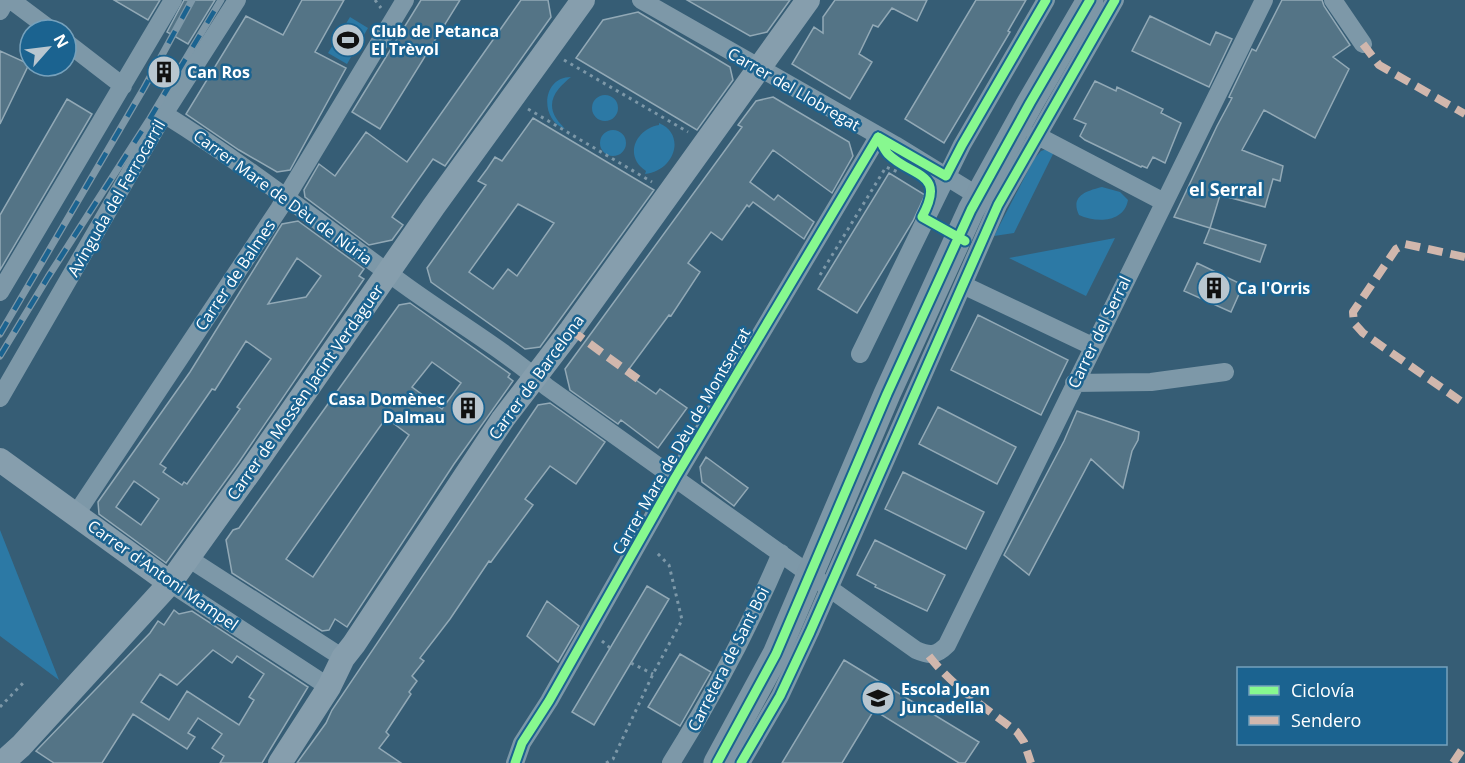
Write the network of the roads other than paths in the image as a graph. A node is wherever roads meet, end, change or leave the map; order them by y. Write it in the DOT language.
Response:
graph roads {
  1 [pos="6,0"];
  2 [pos="11,0"];
  3 [pos="173,0"];
  4 [pos="237,0"];
  5 [pos="405,0"];
  6 [pos="583,0"];
  7 [pos="641,0"];
  8 [pos="808,0"];
  9 [pos="1046,0"];
  10 [pos="1074,0"];
  11 [pos="1090,0"];
  12 [pos="1115,0"];
  13 [pos="1264,0"];
  14 [pos="1333,0"];
  15 [pos="0,11"];
  16 [pos="35,18"];
  17 [pos="1363,44"];
  18 [pos="78,51"];
  19 [pos="759,69"];
  20 [pos="123,86"];
  21 [pos="164,114"];
  22 [pos="1036,135"];
  23 [pos="878,137"];
  24 [pos="963,187"];
  25 [pos="285,196"];
  26 [pos="1164,201"];
  27 [pos="388,272"];
  28 [pos="963,285"];
  29 [pos="0,292"];
  30 [pos="1092,346"];
  31 [pos="860,354"];
  32 [pos="1225,372"];
  33 [pos="536,377"];
  34 [pos="1074,383"];
  35 [pos="0,398"];
  36 [pos="0,460"];
  37 [pos="675,478"];
  38 [pos="76,514"];
  39 [pos="188,558"];
  40 [pos="805,570"];
  41 [pos="170,583"];
  42 [pos="929,656"];
  43 [pos="343,658"];
  44 [pos="329,687"];
  45 [pos="3,763"];
  46 [pos="280,763"];
  47 [pos="515,763"];
  48 [pos="671,763"];
  49 [pos="704,763"];
  50 [pos="717,763"];
  51 [pos="741,763"];
  1 -- 15 [label="street"];
  2 -- 16 [label="street"];
  3 -- 20 [label="street"];
  4 -- 21 [label="street, Avinguda del Ferrocarril"];
  5 -- 25 [label="street, Carrer de Balmes"];
  6 -- 27 [label="street, Carrer de Mossèn Jacint Verdaguer"];
  7 -- 19 [label="street, Carrer del Llobregat"];
  8 -- 19 [label="street, Carrer de Barcelona"];
  9 -- 24 [label="street"];
  10 -- 24 [label="main road"];
  11 -- 24 [label="main road"];
  12 -- 22 [label="street, Carretera de Sant Boi"];
  13 -- 26 [label="street, Carrer del Serral"];
  14 -- 17 [label="street"];
  18 -- 20 [label="street"];
  19 -- 23 [label="street, Carrer del Llobregat"];
  19 -- 33 [label="street, Carrer de Barcelona"];
  20 -- 29 [label="street"];
  21 -- 25 [label="street, Carrer Mare de Dèu de Núria"];
  21 -- 35 [label="street, Avinguda del Ferrocarril"];
  22 -- 26 [label="street"];
  22 -- 28 [label="street, Carretera de Sant Boi"];
  23 -- 24 [label="street, Carrer del Llobregat"];
  23 -- 37 [label="street, Carrer Mare de Dèu de Montserrat"];
  24 -- 31 [label="street"];
  24 -- 40 [label="main road"];
  25 -- 27 [label="street, Carrer Mare de Dèu de Núria"];
  25 -- 38 [label="street, Carrer de Balmes"];
  26 -- 30 [label="street, Carrer del Serral"];
  27 -- 33 [label="street, Carrer Mare de Dèu de Núria"];
  27 -- 39 [label="street, Carrer de Mossèn Jacint Verdaguer"];
  28 -- 30 [label="street"];
  28 -- 40 [label="street, Carretera de Sant Boi"];
  30 -- 34 [label="street, Carrer del Serral"];
  32 -- 34 [label="street"];
  33 -- 37 [label="street, Carrer Mare de Dèu de Núria"];
  33 -- 43 [label="street, Carrer de Barcelona"];
  34 -- 42 [label="street, Carrer del Serral"];
  36 -- 38 [label="street, Carrer d'Antoni Mampel"];
  37 -- 40 [label="street, Carrer Mare de Dèu de Núria"];
  37 -- 47 [label="street, Carrer Mare de Dèu de Montserrat"];
  38 -- 41 [label="street, Carrer d'Antoni Mampel"];
  39 -- 41 [label="street, Carrer de Mossèn Jacint Verdaguer"];
  39 -- 43 [label="street, Carrer d'Antoni Mampel"];
  40 -- 42 [label="street, Carrer Mare de Dèu de Núria"];
  40 -- 48 [label="street, Carretera de Sant Boi"];
  40 -- 49 [label="main road"];
  40 -- 50 [label="main road"];
  40 -- 51 [label="street, Carretera de Sant Boi"];
  41 -- 44 [label="street, Carrer d'Antoni Mampel"];
  41 -- 45 [label="street, Carrer de Mossèn Jacint Verdaguer"];
  43 -- 44 [label="street, Carrer de Barcelona"];
  44 -- 46 [label="street, Carrer de Barcelona"];
}
